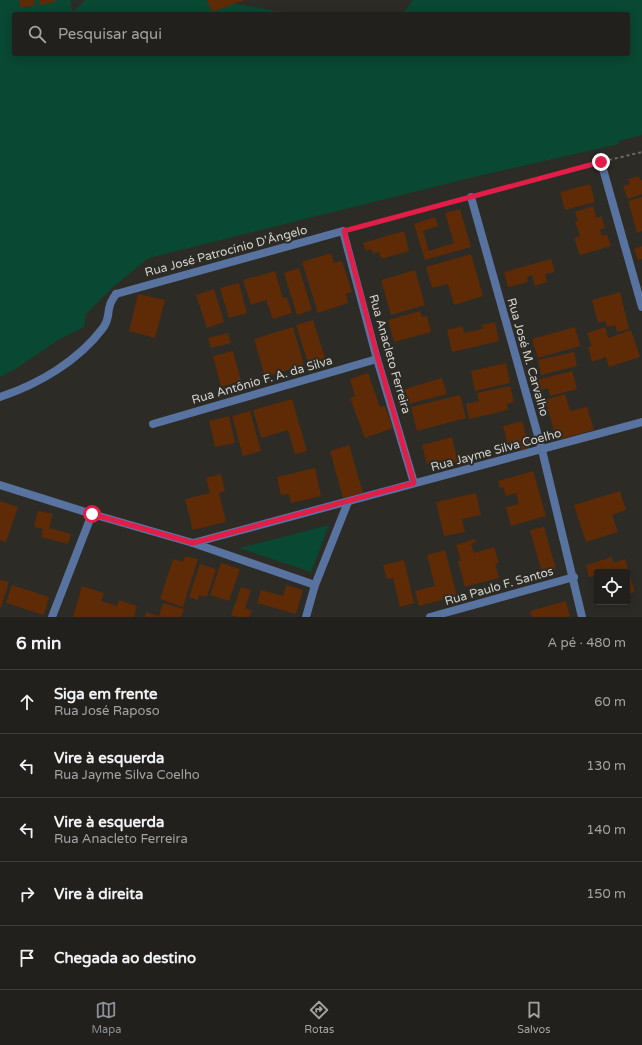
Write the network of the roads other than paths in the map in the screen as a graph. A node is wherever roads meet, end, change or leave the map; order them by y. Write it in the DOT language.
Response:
graph roads {
  1 [pos="601,162"];
  2 [pos="470,197"];
  3 [pos="344,231"];
  4 [pos="642,306"];
  5 [pos="378,359"];
  6 [pos="0,397"];
  7 [pos="642,422"];
  8 [pos="153,424"];
  9 [pos="542,450"];
  10 [pos="414,483"];
  11 [pos="0,485"];
  12 [pos="348,502"];
  13 [pos="92,514"];
  14 [pos="193,543"];
  15 [pos="574,577"];
  16 [pos="315,585"];
  17 [pos="52,617"];
  18 [pos="306,617"];
  19 [pos="430,617"];
  20 [pos="582,617"];
  1 -- 4 [label="street"];
  2 -- 9 [label="street, Rua José M. Carvalho"];
  3 -- 5 [label="street, Rua Anacleto Ferreira"];
  3 -- 6 [label="street, Rua José Patrocínio D'Ângelo"];
  5 -- 8 [label="street, Rua Antônio F. A. da Silva"];
  5 -- 10 [label="street, Rua Anacleto Ferreira"];
  7 -- 9 [label="street, Rua Jayme Silva Coelho"];
  9 -- 10 [label="street, Rua Jayme Silva Coelho"];
  9 -- 15 [label="street, Rua José M. Carvalho"];
  10 -- 12 [label="street, Rua Jayme Silva Coelho"];
  11 -- 13 [label="street"];
  12 -- 14 [label="street, Rua Jayme Silva Coelho"];
  12 -- 16 [label="street"];
  13 -- 14 [label="street"];
  13 -- 17 [label="street"];
  14 -- 16 [label="street"];
  15 -- 19 [label="street, Rua Paulo F. Santos"];
  15 -- 20 [label="street, Rua José M. Carvalho"];
  16 -- 18 [label="street"];
}
